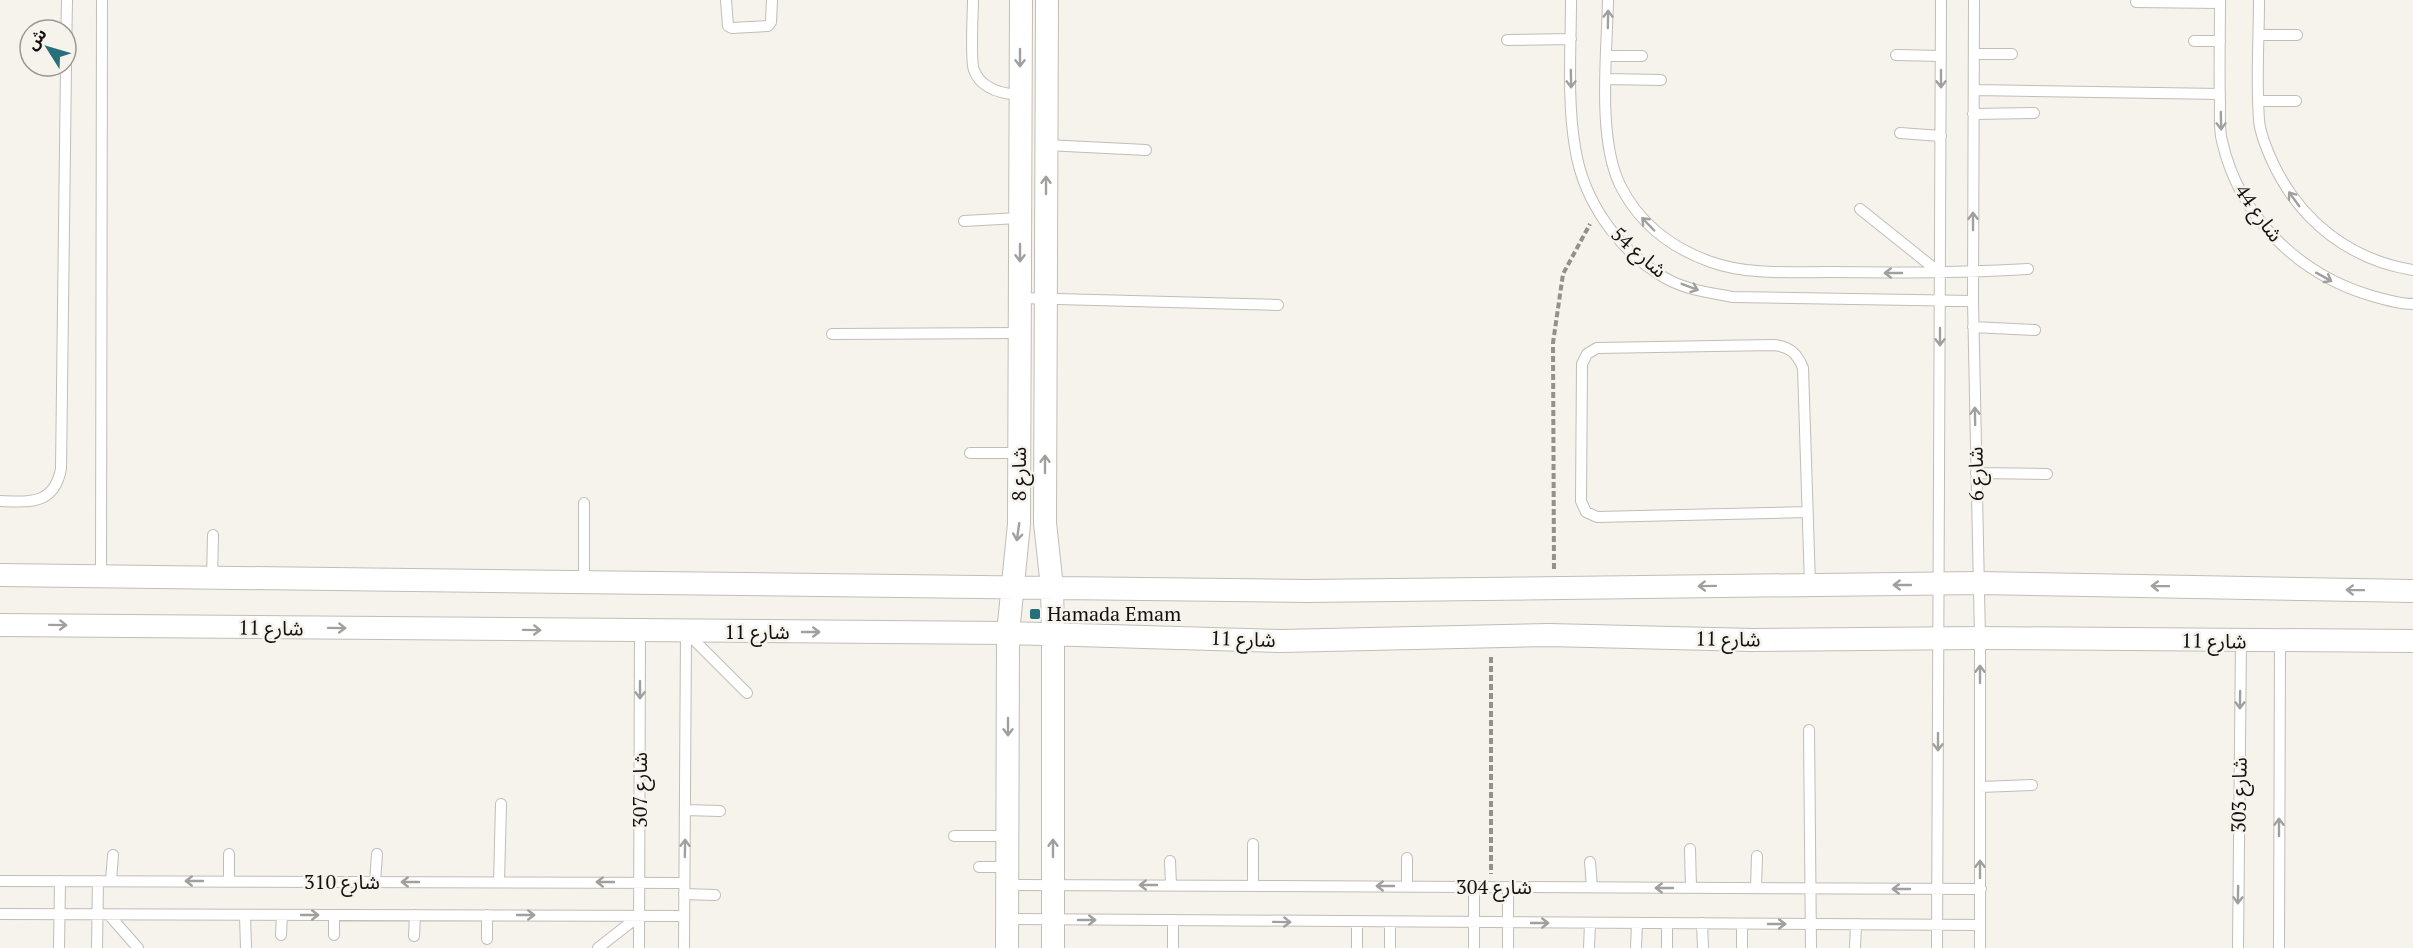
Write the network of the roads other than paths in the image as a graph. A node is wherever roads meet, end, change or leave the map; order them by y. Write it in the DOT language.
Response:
graph roads {
  1 [pos="67,0"];
  2 [pos="102,0"];
  3 [pos="726,0"];
  4 [pos="772,0"];
  5 [pos="973,0"];
  6 [pos="1021,0"];
  7 [pos="1047,0"];
  8 [pos="1571,0"];
  9 [pos="1608,0"];
  10 [pos="1941,0"];
  11 [pos="1974,0"];
  12 [pos="2259,0"];
  13 [pos="2220,1"];
  14 [pos="2136,2"];
  15 [pos="67,18"];
  16 [pos="2259,35"];
  17 [pos="2296,35"];
  18 [pos="1571,39"];
  19 [pos="1507,40"];
  20 [pos="2194,41"];
  21 [pos="2220,41"];
  22 [pos="1974,54"];
  23 [pos="2012,54"];
  24 [pos="1896,55"];
  25 [pos="1607,56"];
  26 [pos="1642,56"];
  27 [pos="1941,56"];
  28 [pos="66,78"];
  29 [pos="1606,79"];
  30 [pos="1661,80"];
  31 [pos="1974,90"];
  32 [pos="2220,94"];
  33 [pos="1020,95"];
  34 [pos="2259,101"];
  35 [pos="2296,101"];
  36 [pos="2034,113"];
  37 [pos="1973,114"];
  38 [pos="1900,133"];
  39 [pos="1941,136"];
  40 [pos="1046,145"];
  41 [pos="1146,150"];
  42 [pos="1860,209"];
  43 [pos="1020,218"];
  44 [pos="964,221"];
  45 [pos="2028,269"];
  46 [pos="2413,270"];
  47 [pos="1973,272"];
  48 [pos="1940,273"];
  49 [pos="1020,298"];
  50 [pos="1046,298"];
  51 [pos="1940,301"];
  52 [pos="1973,301"];
  53 [pos="2413,304"];
  54 [pos="1278,305"];
  55 [pos="1973,327"];
  56 [pos="2036,330"];
  57 [pos="1020,333"];
  58 [pos="832,334"];
  59 [pos="970,453"];
  60 [pos="1019,453"];
  61 [pos="1976,472"];
  62 [pos="2048,474"];
  63 [pos="0,501"];
  64 [pos="584,503"];
  65 [pos="1807,512"];
  66 [pos="213,535"];
  67 [pos="0,575"];
  68 [pos="100,577"];
  69 [pos="212,579"];
  70 [pos="584,583"];
  71 [pos="1978,583"];
  72 [pos="1810,585"];
  73 [pos="1939,585"];
  74 [pos="1011,587"];
  75 [pos="1052,587"];
  76 [pos="2413,591"];
  77 [pos="0,625"];
  78 [pos="640,632"];
  79 [pos="686,632"];
  80 [pos="1008,633"];
  81 [pos="1053,633"];
  82 [pos="1980,638"];
  83 [pos="1939,639"];
  84 [pos="2241,641"];
  85 [pos="2280,641"];
  86 [pos="2413,641"];
  87 [pos="747,693"];
  88 [pos="1809,730"];
  89 [pos="2032,785"];
  90 [pos="1980,787"];
  91 [pos="501,804"];
  92 [pos="685,810"];
  93 [pos="720,812"];
  94 [pos="954,836"];
  95 [pos="1007,836"];
  96 [pos="1252,844"];
  97 [pos="1690,849"];
  98 [pos="229,854"];
  99 [pos="377,854"];
  100 [pos="113,855"];
  101 [pos="1757,856"];
  102 [pos="1407,858"];
  103 [pos="1170,861"];
  104 [pos="1590,862"];
  105 [pos="979,867"];
  106 [pos="1007,876"];
  107 [pos="0,881"];
  108 [pos="60,881"];
  109 [pos="98,881"];
  110 [pos="111,881"];
  111 [pos="229,882"];
  112 [pos="375,882"];
  113 [pos="499,882"];
  114 [pos="639,882"];
  115 [pos="1053,885"];
  116 [pos="1171,885"];
  117 [pos="1253,886"];
  118 [pos="1407,886"];
  119 [pos="1473,887"];
  120 [pos="1508,887"];
  121 [pos="1592,887"];
  122 [pos="684,888"];
  123 [pos="1691,888"];
  124 [pos="1756,888"];
  125 [pos="1810,888"];
  126 [pos="1938,889"];
  127 [pos="1981,889"];
  128 [pos="715,895"];
  129 [pos="0,915"];
  130 [pos="59,915"];
  131 [pos="103,915"];
  132 [pos="245,915"];
  133 [pos="282,915"];
  134 [pos="334,915"];
  135 [pos="415,915"];
  136 [pos="487,915"];
  137 [pos="639,916"];
  138 [pos="684,916"];
  139 [pos="1007,920"];
  140 [pos="1053,920"];
  141 [pos="1173,921"];
  142 [pos="1474,922"];
  143 [pos="1508,922"];
  144 [pos="1357,923"];
  145 [pos="1390,923"];
  146 [pos="1590,923"];
  147 [pos="1637,923"];
  148 [pos="1667,923"];
  149 [pos="1702,923"];
  150 [pos="1742,924"];
  151 [pos="1810,924"];
  152 [pos="1856,924"];
  153 [pos="1937,924"];
  154 [pos="1980,925"];
  155 [pos="281,935"];
  156 [pos="334,935"];
  157 [pos="414,936"];
  158 [pos="487,939"];
  159 [pos="59,948"];
  160 [pos="97,948"];
  161 [pos="138,948"];
  162 [pos="246,948"];
  163 [pos="598,948"];
  164 [pos="639,948"];
  165 [pos="684,948"];
  166 [pos="1007,948"];
  167 [pos="1053,948"];
  168 [pos="1173,948"];
  169 [pos="1357,948"];
  170 [pos="1390,948"];
  171 [pos="1474,948"];
  172 [pos="1508,948"];
  173 [pos="1589,948"];
  174 [pos="1636,948"];
  175 [pos="1667,948"];
  176 [pos="1703,948"];
  177 [pos="1742,948"];
  178 [pos="1811,948"];
  179 [pos="1855,948"];
  180 [pos="1937,948"];
  181 [pos="1980,948"];
  182 [pos="2238,948"];
  183 [pos="2279,948"];
  1 -- 15 [label="lane"];
  2 -- 68 [label="lane"];
  3 -- 4 [label="lane"];
  5 -- 33 [label="lane"];
  6 -- 33 [label="street, شارع 8, one-way"];
  7 -- 40 [label="street, شارع 8"];
  8 -- 18 [label="lane, شارع 54"];
  25 -- 9 [label="lane, شارع 54, one-way"];
  10 -- 27 [label="lane, شارع 6"];
  11 -- 22 [label="lane, شارع 6"];
  12 -- 16 [label="lane, شارع 44"];
  13 -- 14 [label="lane"];
  13 -- 21 [label="lane, شارع 44"];
  16 -- 17 [label="lane"];
  16 -- 34 [label="lane, شارع 44"];
  18 -- 19 [label="lane"];
  18 -- 51 [label="lane, شارع 54, one-way"];
  20 -- 21 [label="lane"];
  21 -- 32 [label="lane, شارع 44"];
  22 -- 23 [label="lane"];
  22 -- 31 [label="lane, شارع 6"];
  24 -- 27 [label="lane"];
  25 -- 26 [label="lane"];
  25 -- 29 [label="lane, شارع 54"];
  27 -- 39 [label="lane, شارع 6, one-way"];
  28 -- 63 [label="lane"];
  29 -- 30 [label="lane"];
  48 -- 29 [label="lane, شارع 54, one-way"];
  31 -- 32 [label="lane"];
  31 -- 37 [label="lane, شارع 6"];
  32 -- 53 [label="lane, شارع 44, one-way"];
  33 -- 43 [label="street, شارع 8"];
  34 -- 35 [label="lane"];
  46 -- 34 [label="lane, شارع 44, one-way"];
  36 -- 37 [label="lane"];
  47 -- 37 [label="lane, شارع 6, one-way"];
  38 -- 39 [label="lane"];
  39 -- 48 [label="lane, شارع 6"];
  40 -- 41 [label="lane"];
  50 -- 40 [label="street, شارع 8, one-way"];
  42 -- 48 [label="lane"];
  43 -- 44 [label="lane"];
  43 -- 49 [label="street, شارع 8, one-way"];
  45 -- 47 [label="lane, شارع 54"];
  47 -- 48 [label="lane, شارع 54"];
  47 -- 52 [label="lane, شارع 6"];
  48 -- 51 [label="lane, شارع 6"];
  49 -- 50 [label="lane"];
  49 -- 57 [label="street, شارع 8"];
  50 -- 54 [label="lane"];
  75 -- 50 [label="street, شارع 8, one-way"];
  51 -- 52 [label="lane, شارع 54"];
  51 -- 73 [label="lane, شارع 6, one-way"];
  52 -- 55 [label="lane, شارع 6"];
  55 -- 56 [label="lane"];
  61 -- 55 [label="lane, شارع 6, one-way"];
  57 -- 58 [label="lane"];
  57 -- 60 [label="street, شارع 8"];
  59 -- 60 [label="lane"];
  60 -- 74 [label="street, شارع 8, one-way"];
  61 -- 62 [label="lane"];
  61 -- 71 [label="lane, شارع 6"];
  64 -- 70 [label="lane"];
  65 -- 65 [label="lane"];
  65 -- 72 [label="lane"];
  66 -- 69 [label="lane"];
  67 -- 68 [label="street"];
  68 -- 69 [label="street"];
  69 -- 70 [label="street"];
  70 -- 74 [label="street"];
  71 -- 73 [label="street"];
  76 -- 71 [label="street, one-way"];
  71 -- 82 [label="lane, شارع 6"];
  73 -- 72 [label="street, one-way"];
  72 -- 75 [label="street, one-way"];
  73 -- 83 [label="lane, شارع 6"];
  74 -- 75 [label="street"];
  74 -- 80 [label="street, شارع 8"];
  75 -- 81 [label="street, شارع 8"];
  77 -- 78 [label="street, شارع 11, one-way"];
  78 -- 79 [label="street, شارع 11"];
  78 -- 114 [label="lane, شارع 307, one-way"];
  79 -- 80 [label="street, شارع 11, one-way"];
  79 -- 87 [label="lane"];
  79 -- 92 [label="lane"];
  80 -- 81 [label="street, شارع 11"];
  80 -- 95 [label="street, شارع 8, one-way"];
  81 -- 83 [label="street, شارع 11"];
  115 -- 81 [label="street, شارع 8, one-way"];
  82 -- 83 [label="street, شارع 11"];
  82 -- 84 [label="street, شارع 11"];
  90 -- 82 [label="lane, شارع 6, one-way"];
  83 -- 126 [label="lane, شارع 6, one-way"];
  84 -- 85 [label="street, شارع 11"];
  84 -- 182 [label="lane, شارع 303, one-way"];
  85 -- 86 [label="street, شارع 11"];
  183 -- 85 [label="lane, شارع 303, one-way"];
  88 -- 125 [label="lane"];
  89 -- 90 [label="lane"];
  127 -- 90 [label="lane, شارع 6, one-way"];
  91 -- 113 [label="lane"];
  92 -- 93 [label="lane"];
  122 -- 92 [label="lane, one-way"];
  94 -- 95 [label="lane"];
  95 -- 106 [label="street, شارع 8"];
  96 -- 117 [label="lane"];
  97 -- 123 [label="lane"];
  98 -- 111 [label="lane"];
  99 -- 112 [label="lane"];
  100 -- 110 [label="lane"];
  101 -- 124 [label="lane"];
  102 -- 118 [label="lane"];
  103 -- 116 [label="lane"];
  104 -- 121 [label="lane"];
  105 -- 106 [label="lane, شارع 304"];
  106 -- 115 [label="lane, شارع 304"];
  106 -- 139 [label="street, شارع 8"];
  107 -- 108 [label="lane, شارع 310"];
  108 -- 109 [label="lane, شارع 310"];
  108 -- 130 [label="lane"];
  109 -- 110 [label="lane, شارع 310"];
  109 -- 131 [label="lane"];
  111 -- 110 [label="lane, شارع 310, one-way"];
  111 -- 112 [label="lane, شارع 310"];
  113 -- 112 [label="lane, شارع 310, one-way"];
  114 -- 113 [label="lane, شارع 310, one-way"];
  114 -- 122 [label="lane, شارع 310"];
  114 -- 137 [label="lane, شارع 307"];
  116 -- 115 [label="lane, شارع 304, one-way"];
  115 -- 140 [label="street, شارع 8"];
  116 -- 117 [label="lane, شارع 304"];
  118 -- 117 [label="lane, شارع 304, one-way"];
  118 -- 119 [label="lane, شارع 304"];
  119 -- 120 [label="lane, شارع 304"];
  119 -- 142 [label="lane"];
  120 -- 121 [label="lane, شارع 304"];
  120 -- 143 [label="lane"];
  123 -- 121 [label="lane, شارع 304, one-way"];
  122 -- 128 [label="lane, شارع 310"];
  122 -- 138 [label="lane"];
  123 -- 124 [label="lane, شارع 304"];
  124 -- 125 [label="lane, شارع 304"];
  126 -- 125 [label="lane, شارع 304, one-way"];
  125 -- 151 [label="lane"];
  126 -- 127 [label="lane, شارع 304"];
  126 -- 153 [label="lane, شارع 6"];
  127 -- 154 [label="lane, شارع 6"];
  129 -- 130 [label="lane, شارع 310"];
  130 -- 131 [label="lane, شارع 310"];
  130 -- 159 [label="lane"];
  131 -- 132 [label="lane, شارع 310"];
  131 -- 160 [label="lane"];
  131 -- 161 [label="lane"];
  132 -- 133 [label="lane, شارع 310"];
  132 -- 162 [label="lane"];
  133 -- 134 [label="lane, شارع 310, one-way"];
  133 -- 155 [label="lane"];
  134 -- 135 [label="lane, شارع 310"];
  134 -- 156 [label="lane"];
  135 -- 136 [label="lane, شارع 310"];
  135 -- 157 [label="lane"];
  136 -- 137 [label="lane, شارع 310, one-way"];
  136 -- 158 [label="lane"];
  137 -- 138 [label="lane, شارع 310"];
  137 -- 163 [label="lane"];
  137 -- 164 [label="lane, شارع 307"];
  138 -- 165 [label="lane"];
  139 -- 140 [label="lane, شارع 304"];
  139 -- 166 [label="street, شارع 8"];
  140 -- 141 [label="lane, شارع 304, one-way"];
  140 -- 167 [label="street, شارع 8"];
  141 -- 144 [label="lane, شارع 304, one-way"];
  141 -- 168 [label="lane"];
  142 -- 143 [label="lane, شارع 304"];
  142 -- 145 [label="lane, شارع 304"];
  142 -- 171 [label="lane"];
  143 -- 146 [label="lane, شارع 304, one-way"];
  143 -- 172 [label="lane"];
  144 -- 145 [label="lane, شارع 304"];
  144 -- 169 [label="lane"];
  145 -- 170 [label="lane"];
  146 -- 147 [label="lane, شارع 304"];
  146 -- 173 [label="lane"];
  147 -- 148 [label="lane, شارع 304"];
  147 -- 174 [label="lane"];
  148 -- 149 [label="lane, شارع 304"];
  148 -- 175 [label="lane"];
  149 -- 150 [label="lane, شارع 304"];
  149 -- 176 [label="lane"];
  150 -- 151 [label="lane, شارع 304, one-way"];
  150 -- 177 [label="lane"];
  151 -- 152 [label="lane, شارع 304"];
  151 -- 178 [label="lane"];
  152 -- 153 [label="lane, شارع 304"];
  152 -- 179 [label="lane"];
  153 -- 154 [label="lane, شارع 304"];
  153 -- 180 [label="lane, شارع 6"];
  154 -- 181 [label="lane, شارع 6"];
}
